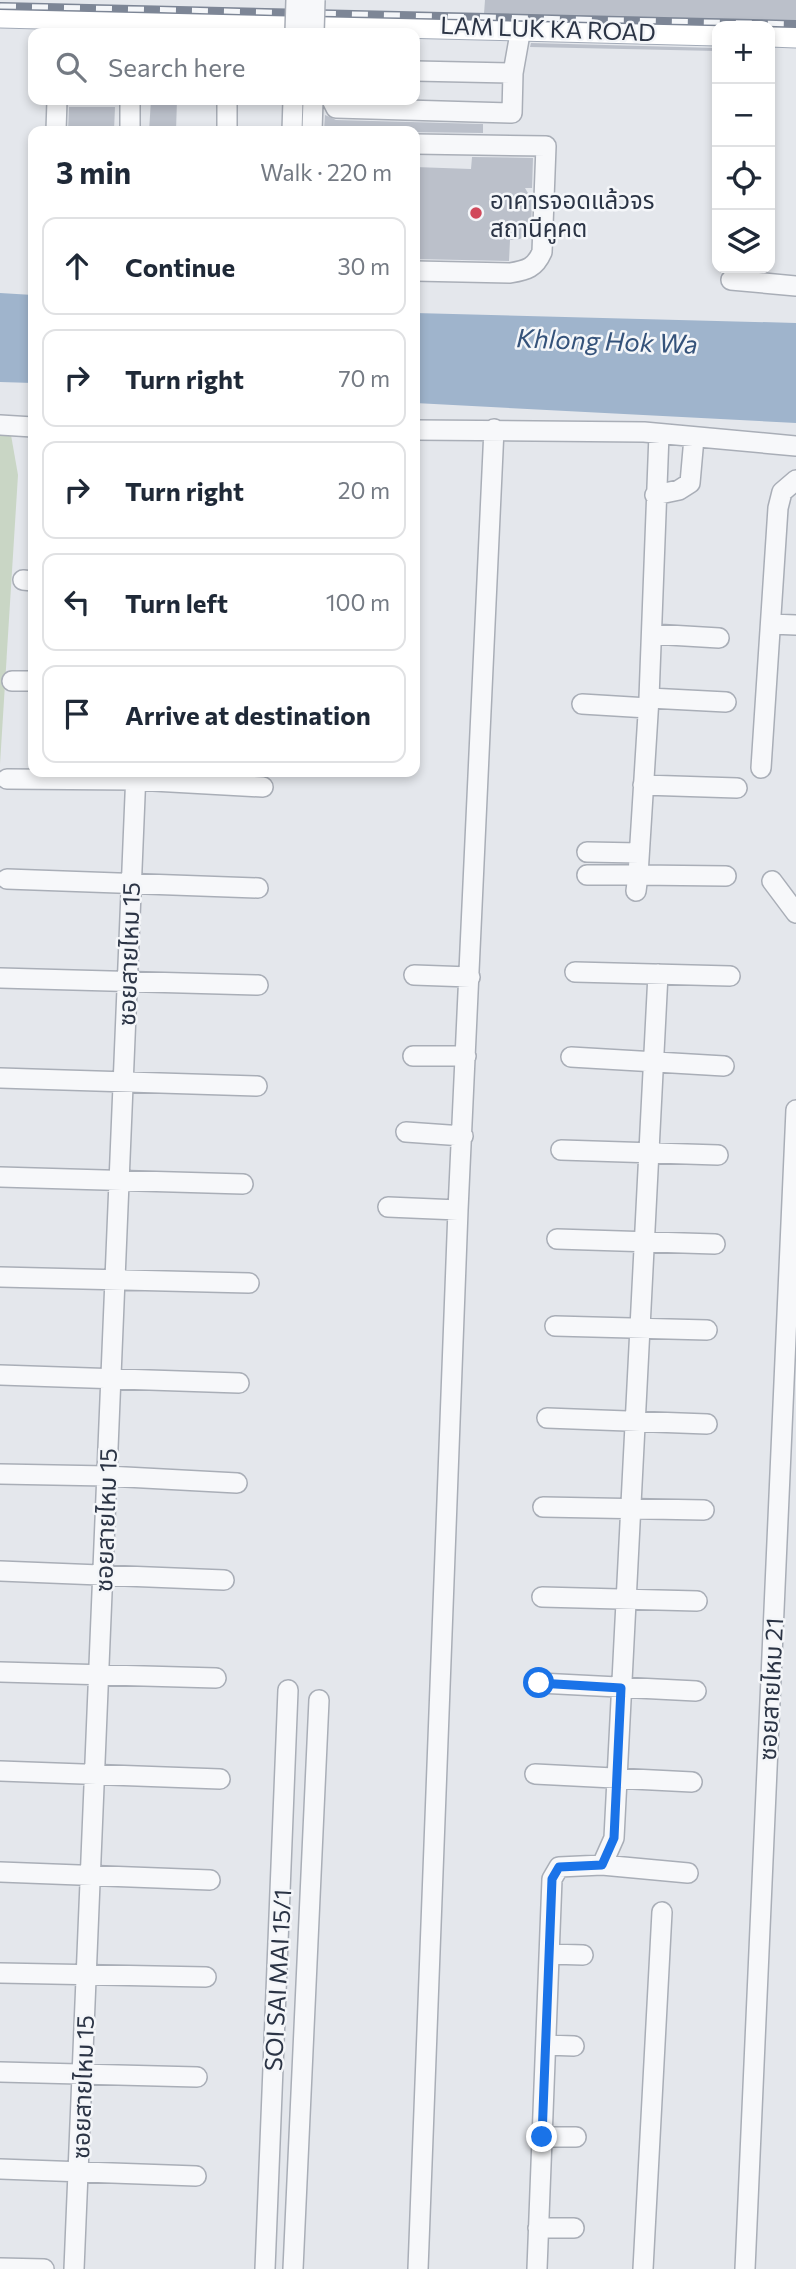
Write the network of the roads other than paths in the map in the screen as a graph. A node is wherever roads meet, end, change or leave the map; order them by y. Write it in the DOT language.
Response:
graph roads {
  1 [pos="315,0"];
  2 [pos="0,16"];
  3 [pos="302,24"];
  4 [pos="137,26"];
  5 [pos="226,27"];
  6 [pos="521,28"];
  7 [pos="712,34"];
  8 [pos="775,35"];
  9 [pos="796,36"];
  10 [pos="420,71"];
  11 [pos="513,72"];
  12 [pos="57,105"];
  13 [pos="130,105"];
  14 [pos="221,105"];
  15 [pos="228,105"];
  16 [pos="293,105"];
  17 [pos="313,105"];
  18 [pos="334,105"];
  19 [pos="56,126"];
  20 [pos="130,126"];
  21 [pos="221,126"];
  22 [pos="227,126"];
  23 [pos="292,126"];
  24 [pos="312,126"];
  25 [pos="420,144"];
  26 [pos="420,271"];
  27 [pos="731,280"];
  28 [pos="796,286"];
  29 [pos="0,425"];
  30 [pos="28,427"];
  31 [pos="494,429"];
  32 [pos="420,430"];
  33 [pos="659,434"];
  34 [pos="694,438"];
  35 [pos="796,446"];
  36 [pos="796,480"];
  37 [pos="655,495"];
  38 [pos="771,624"];
  39 [pos="796,625"];
  40 [pos="652,634"];
  41 [pos="719,638"];
  42 [pos="12,681"];
  43 [pos="28,681"];
  44 [pos="726,702"];
  45 [pos="648,703"];
  46 [pos="582,704"];
  47 [pos="761,768"];
  48 [pos="92,777"];
  49 [pos="135,777"];
  50 [pos="147,777"];
  51 [pos="7,779"];
  52 [pos="643,785"];
  53 [pos="263,787"];
  54 [pos="737,788"];
  55 [pos="587,852"];
  56 [pos="639,853"];
  57 [pos="587,875"];
  58 [pos="726,876"];
  59 [pos="8,879"];
  60 [pos="772,881"];
  61 [pos="131,882"];
  62 [pos="637,883"];
  63 [pos="258,888"];
  64 [pos="796,913"];
  65 [pos="575,972"];
  66 [pos="658,974"];
  67 [pos="414,975"];
  68 [pos="730,976"];
  69 [pos="470,977"];
  70 [pos="0,978"];
  71 [pos="127,981"];
  72 [pos="258,985"];
  73 [pos="413,1056"];
  74 [pos="466,1056"];
  75 [pos="571,1057"];
  76 [pos="654,1063"];
  77 [pos="724,1066"];
  78 [pos="0,1078"];
  79 [pos="123,1081"];
  80 [pos="257,1086"];
  81 [pos="796,1110"];
  82 [pos="406,1132"];
  83 [pos="463,1136"];
  84 [pos="561,1150"];
  85 [pos="650,1154"];
  86 [pos="718,1155"];
  87 [pos="0,1177"];
  88 [pos="119,1180"];
  89 [pos="243,1184"];
  90 [pos="388,1207"];
  91 [pos="458,1210"];
  92 [pos="557,1239"];
  93 [pos="646,1242"];
  94 [pos="715,1244"];
  95 [pos="0,1277"];
  96 [pos="115,1280"];
  97 [pos="249,1283"];
  98 [pos="555,1326"];
  99 [pos="706,1330"];
  100 [pos="642,1331"];
  101 [pos="0,1375"];
  102 [pos="111,1378"];
  103 [pos="239,1383"];
  104 [pos="547,1418"];
  105 [pos="638,1422"];
  106 [pos="707,1424"];
  107 [pos="0,1474"];
  108 [pos="107,1476"];
  109 [pos="237,1483"];
  110 [pos="543,1507"];
  111 [pos="629,1507"];
  112 [pos="704,1510"];
  113 [pos="0,1571"];
  114 [pos="103,1574"];
  115 [pos="224,1580"];
  116 [pos="542,1597"];
  117 [pos="625,1598"];
  118 [pos="697,1601"];
  119 [pos="0,1672"];
  120 [pos="99,1674"];
  121 [pos="216,1678"];
  122 [pos="539,1683"];
  123 [pos="621,1688"];
  124 [pos="288,1690"];
  125 [pos="696,1691"];
  126 [pos="319,1700"];
  127 [pos="0,1771"];
  128 [pos="94,1774"];
  129 [pos="535,1774"];
  130 [pos="220,1779"];
  131 [pos="617,1779"];
  132 [pos="692,1782"];
  133 [pos="602,1865"];
  134 [pos="0,1872"];
  135 [pos="688,1873"];
  136 [pos="90,1874"];
  137 [pos="210,1880"];
  138 [pos="662,1912"];
  139 [pos="550,1954"];
  140 [pos="583,1955"];
  141 [pos="0,1973"];
  142 [pos="86,1976"];
  143 [pos="206,1977"];
  144 [pos="276,2000"];
  145 [pos="305,2000"];
  146 [pos="546,2045"];
  147 [pos="574,2046"];
  148 [pos="0,2072"];
  149 [pos="82,2074"];
  150 [pos="197,2077"];
  151 [pos="542,2137"];
  152 [pos="576,2137"];
  153 [pos="0,2169"];
  154 [pos="78,2171"];
  155 [pos="196,2176"];
  156 [pos="538,2228"];
  157 [pos="575,2228"];
  158 [pos="266,2233"];
  159 [pos="294,2233"];
  160 [pos="0,2268"];
  161 [pos="44,2269"];
  162 [pos="74,2269"];
  163 [pos="265,2269"];
  164 [pos="292,2269"];
  165 [pos="418,2269"];
  166 [pos="537,2269"];
  167 [pos="643,2269"];
  168 [pos="745,2269"];
  1 -- 3 [label="street, bridge"];
  2 -- 4 [label="main road, LAM LUK KA ROAD"];
  3 -- 5 [label="main road, LAM LUK KA ROAD"];
  3 -- 6 [label="main road, LAM LUK KA ROAD"];
  4 -- 5 [label="main road, LAM LUK KA ROAD"];
  6 -- 7 [label="main road, LAM LUK KA ROAD"];
  6 -- 11 [label="street"];
  8 -- 9 [label="main road"];
  10 -- 11 [label="street"];
  11 -- 18 [label="street"];
  12 -- 19 [label="street"];
  13 -- 20 [label="street"];
  14 -- 21 [label="street"];
  15 -- 22 [label="street"];
  16 -- 23 [label="street"];
  17 -- 24 [label="street"];
  25 -- 26 [label="street"];
  27 -- 28 [label="street"];
  29 -- 30 [label="street"];
  31 -- 32 [label="street"];
  31 -- 33 [label="street"];
  31 -- 69 [label="street"];
  33 -- 34 [label="street"];
  33 -- 37 [label="street"];
  34 -- 35 [label="street"];
  34 -- 37 [label="street"];
  36 -- 38 [label="street"];
  37 -- 40 [label="street"];
  38 -- 39 [label="street"];
  38 -- 47 [label="street"];
  40 -- 41 [label="street"];
  40 -- 45 [label="street"];
  42 -- 43 [label="street"];
  44 -- 45 [label="street"];
  45 -- 46 [label="street"];
  45 -- 52 [label="street"];
  48 -- 51 [label="street"];
  49 -- 61 [label="street, ซอยสายไหม 15"];
  50 -- 53 [label="street"];
  52 -- 54 [label="street"];
  52 -- 56 [label="street"];
  55 -- 56 [label="street"];
  56 -- 62 [label="street"];
  57 -- 62 [label="street"];
  58 -- 62 [label="street"];
  59 -- 61 [label="street"];
  60 -- 64 [label="street"];
  61 -- 63 [label="street"];
  61 -- 71 [label="street, ซอยสายไหม 15"];
  65 -- 66 [label="street"];
  66 -- 68 [label="street"];
  66 -- 76 [label="street"];
  67 -- 69 [label="street"];
  69 -- 74 [label="street"];
  70 -- 71 [label="street"];
  71 -- 72 [label="street"];
  71 -- 79 [label="street, ซอยสายไหม 15"];
  73 -- 74 [label="street"];
  74 -- 83 [label="street"];
  75 -- 76 [label="street"];
  76 -- 77 [label="street"];
  76 -- 85 [label="street"];
  78 -- 79 [label="street"];
  79 -- 80 [label="street"];
  79 -- 88 [label="street, ซอยสายไหม 15"];
  81 -- 168 [label="street, ซอยสายไหม 21"];
  82 -- 83 [label="street"];
  83 -- 91 [label="street"];
  84 -- 85 [label="street"];
  85 -- 86 [label="street"];
  85 -- 93 [label="street"];
  87 -- 88 [label="street"];
  88 -- 89 [label="street"];
  88 -- 96 [label="street, ซอยสายไหม 15"];
  90 -- 91 [label="street"];
  91 -- 165 [label="street"];
  92 -- 93 [label="street"];
  93 -- 94 [label="street"];
  93 -- 100 [label="street"];
  95 -- 96 [label="street"];
  96 -- 97 [label="street"];
  96 -- 102 [label="street, ซอยสายไหม 15"];
  98 -- 100 [label="street"];
  99 -- 100 [label="street"];
  100 -- 105 [label="street"];
  101 -- 102 [label="street"];
  102 -- 103 [label="street"];
  102 -- 108 [label="street, ซอยสายไหม 15"];
  104 -- 105 [label="street"];
  105 -- 106 [label="street"];
  105 -- 111 [label="street"];
  107 -- 108 [label="street"];
  108 -- 109 [label="street"];
  108 -- 114 [label="street, ซอยสายไหม 15"];
  110 -- 111 [label="street"];
  111 -- 112 [label="street"];
  111 -- 117 [label="street"];
  113 -- 114 [label="street"];
  114 -- 115 [label="street"];
  114 -- 120 [label="street, ซอยสายไหม 15"];
  116 -- 117 [label="street"];
  117 -- 118 [label="street"];
  117 -- 123 [label="street"];
  119 -- 120 [label="street"];
  120 -- 121 [label="street"];
  120 -- 128 [label="street, ซอยสายไหม 15"];
  122 -- 123 [label="street"];
  123 -- 125 [label="street"];
  123 -- 131 [label="street"];
  124 -- 144 [label="street, SOI SAI MAI 15/1"];
  126 -- 145 [label="street, SOI SAI MAI 15/1"];
  127 -- 128 [label="street"];
  128 -- 130 [label="street"];
  128 -- 136 [label="street, ซอยสายไหม 15"];
  129 -- 131 [label="street"];
  131 -- 132 [label="street"];
  131 -- 133 [label="street"];
  133 -- 135 [label="street"];
  133 -- 139 [label="street"];
  134 -- 136 [label="street"];
  136 -- 137 [label="street"];
  136 -- 142 [label="street, ซอยสายไหม 15"];
  138 -- 167 [label="street"];
  139 -- 140 [label="street"];
  139 -- 146 [label="street"];
  141 -- 142 [label="street"];
  142 -- 143 [label="street"];
  142 -- 149 [label="street, ซอยสายไหม 15"];
  144 -- 145 [label="street"];
  144 -- 158 [label="street, SOI SAI MAI 15/1"];
  145 -- 159 [label="street, SOI SAI MAI 15/1"];
  146 -- 147 [label="street"];
  146 -- 151 [label="street"];
  148 -- 149 [label="street"];
  149 -- 150 [label="street"];
  149 -- 154 [label="street, ซอยสายไหม 15"];
  151 -- 152 [label="street"];
  151 -- 156 [label="street"];
  153 -- 154 [label="street"];
  154 -- 155 [label="street"];
  154 -- 162 [label="street, ซอยสายไหม 15"];
  156 -- 157 [label="street"];
  156 -- 166 [label="street"];
  158 -- 159 [label="street"];
  158 -- 163 [label="street, SOI SAI MAI 15/1"];
  159 -- 164 [label="street, SOI SAI MAI 15/1"];
  160 -- 161 [label="street"];
}
